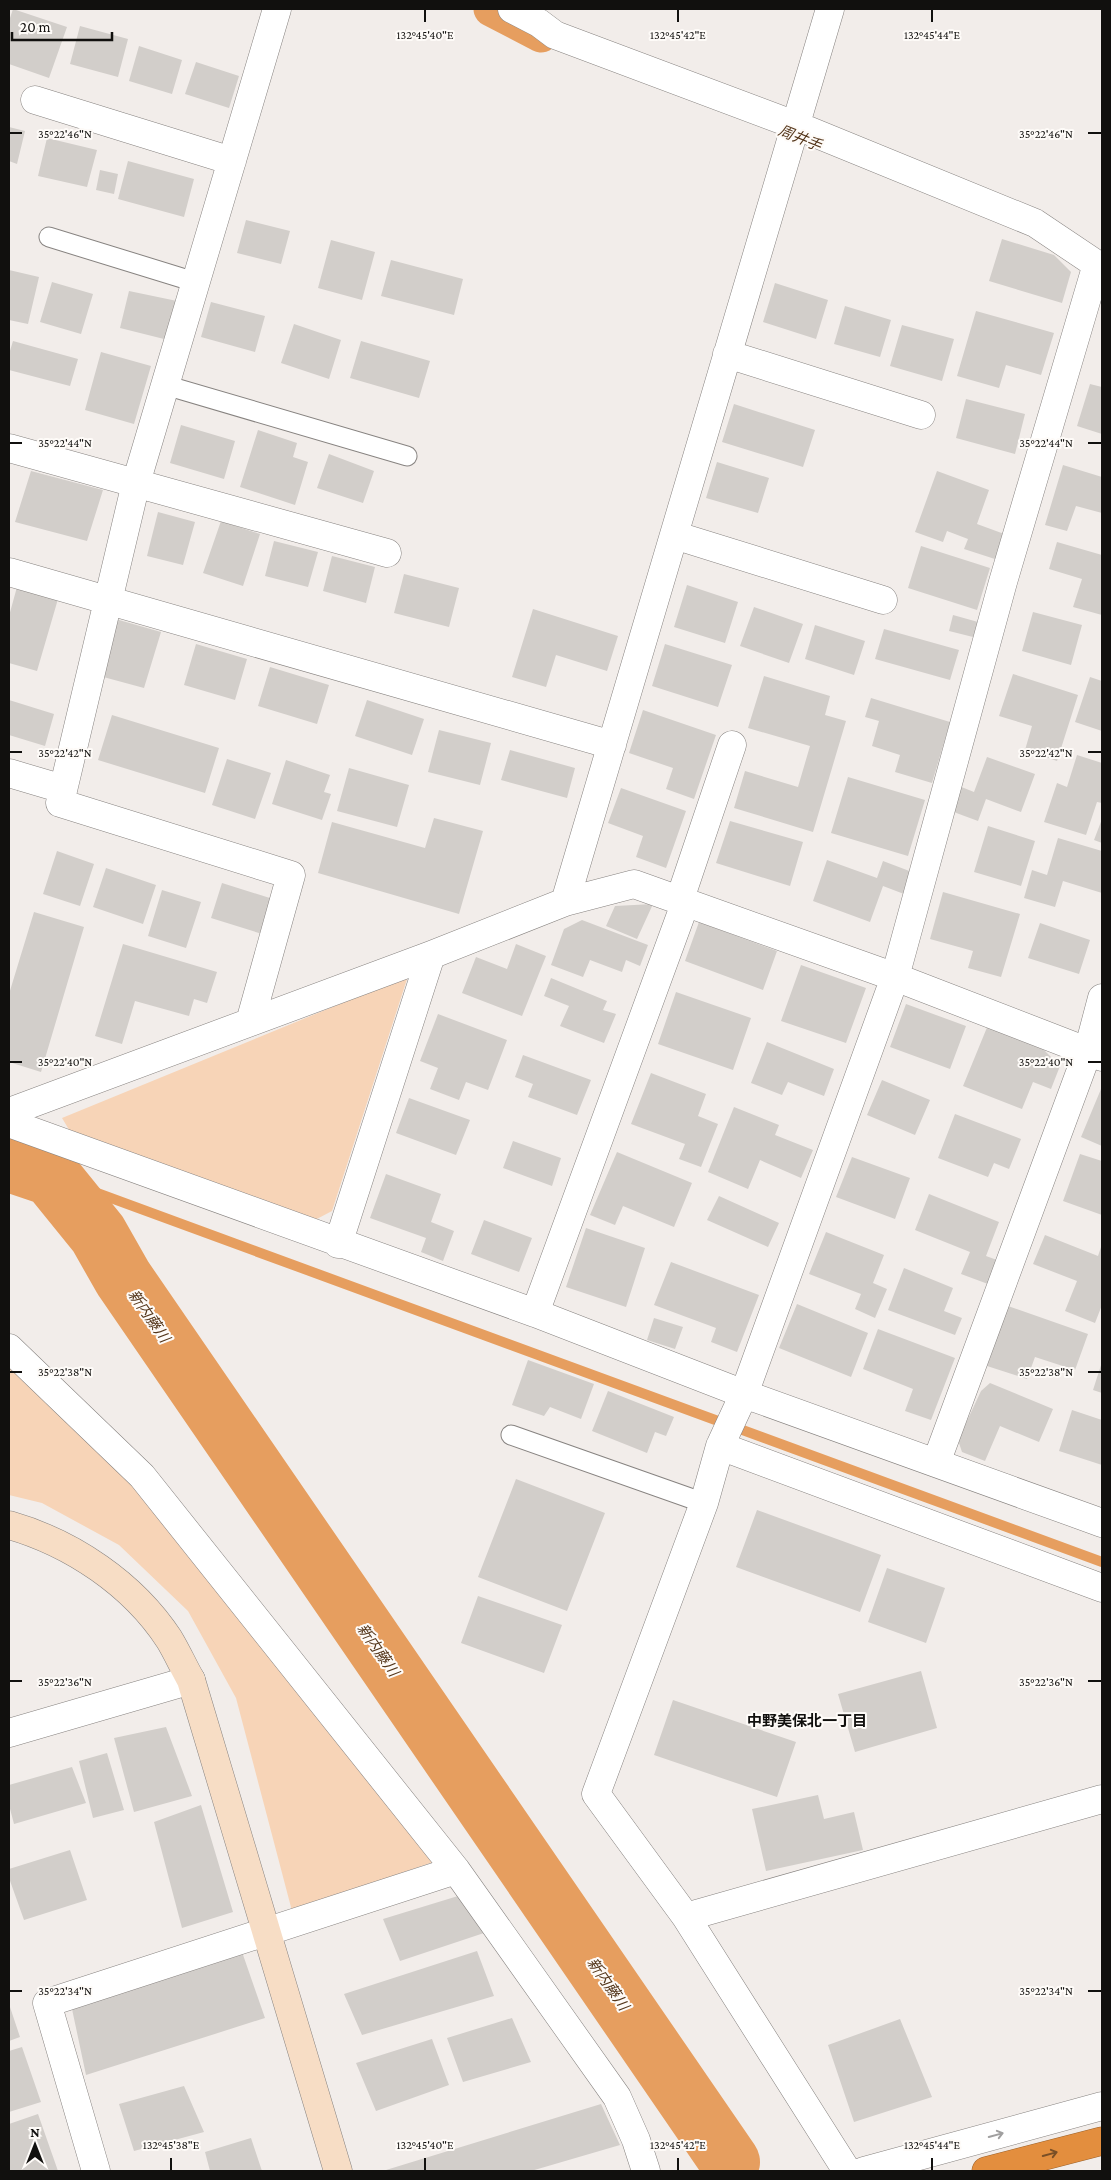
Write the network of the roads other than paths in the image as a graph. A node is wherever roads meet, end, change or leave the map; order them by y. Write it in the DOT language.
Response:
graph roads {
  1 [pos="277,9"];
  2 [pos="512,9"];
  3 [pos="830,9"];
  4 [pos="35,100"];
  5 [pos="794,125"];
  6 [pos="232,161"];
  7 [pos="49,237"];
  8 [pos="1099,266"];
  9 [pos="195,282"];
  10 [pos="727,354"];
  11 [pos="165,385"];
  12 [pos="921,415"];
  13 [pos="9,448"];
  14 [pos="406,456"];
  15 [pos="136,483"];
  16 [pos="674,535"];
  17 [pos="387,553"];
  18 [pos="9,572"];
  19 [pos="883,600"];
  20 [pos="108,601"];
  21 [pos="612,745"];
  22 [pos="732,745"];
  23 [pos="9,773"];
  24 [pos="63,789"];
  25 [pos="683,900"];
  26 [pos="565,902"];
  27 [pos="431,955"];
  28 [pos="895,977"];
  29 [pos="1102,998"];
  30 [pos="250,1022"];
  31 [pos="1095,1054"];
  32 [pos="9,1112"];
  33 [pos="9,1123"];
  34 [pos="338,1244"];
  35 [pos="535,1313"];
  36 [pos="9,1348"];
  37 [pos="744,1394"];
  38 [pos="511,1435"];
  39 [pos="720,1446"];
  40 [pos="936,1463"];
  41 [pos="704,1503"];
  42 [pos="1102,1523"];
  43 [pos="9,1526"];
  44 [pos="1102,1588"];
  45 [pos="191,1680"];
  46 [pos="9,1733"];
  47 [pos="1102,1799"];
  48 [pos="456,1870"];
  49 [pos="686,1917"];
  50 [pos="267,1931"];
  51 [pos="1102,2106"];
  52 [pos="1102,2140"];
  53 [pos="96,2171"];
  54 [pos="338,2171"];
  55 [pos="646,2171"];
  56 [pos="847,2171"];
  57 [pos="864,2171"];
  58 [pos="986,2171"];
  1 -- 6 [label="street"];
  2 -- 5 [label="street"];
  3 -- 5 [label="street"];
  4 -- 6 [label="street"];
  5 -- 8 [label="street"];
  5 -- 10 [label="street"];
  6 -- 9 [label="street"];
  7 -- 9 [label="lane"];
  8 -- 28 [label="street"];
  9 -- 11 [label="street"];
  10 -- 12 [label="street"];
  10 -- 16 [label="street"];
  11 -- 14 [label="lane"];
  11 -- 15 [label="street"];
  13 -- 15 [label="street"];
  15 -- 17 [label="street"];
  15 -- 20 [label="street"];
  16 -- 19 [label="street"];
  16 -- 21 [label="street"];
  18 -- 20 [label="street"];
  20 -- 21 [label="street"];
  20 -- 24 [label="street"];
  21 -- 26 [label="street"];
  22 -- 25 [label="street"];
  23 -- 24 [label="street"];
  24 -- 30 [label="street"];
  25 -- 26 [label="street"];
  25 -- 28 [label="street"];
  25 -- 35 [label="street"];
  26 -- 27 [label="street"];
  27 -- 30 [label="street"];
  27 -- 34 [label="street"];
  28 -- 31 [label="street"];
  28 -- 37 [label="street"];
  29 -- 31 [label="street"];
  30 -- 32 [label="street"];
  31 -- 40 [label="street"];
  33 -- 34 [label="street"];
  34 -- 35 [label="street"];
  35 -- 37 [label="street"];
  36 -- 48 [label="street"];
  37 -- 39 [label="street"];
  37 -- 40 [label="street"];
  38 -- 41 [label="lane"];
  39 -- 41 [label="street"];
  39 -- 44 [label="street"];
  40 -- 42 [label="street"];
  41 -- 49 [label="street"];
  43 -- 45 [label="street"];
  45 -- 46 [label="street"];
  45 -- 50 [label="street"];
  47 -- 49 [label="street"];
  48 -- 50 [label="street"];
  48 -- 55 [label="street"];
  49 -- 56 [label="street"];
  50 -- 53 [label="street"];
  50 -- 54 [label="street"];
  57 -- 51 [label="street, one-way"];
  58 -- 52 [label="highway, one-way"];
}
